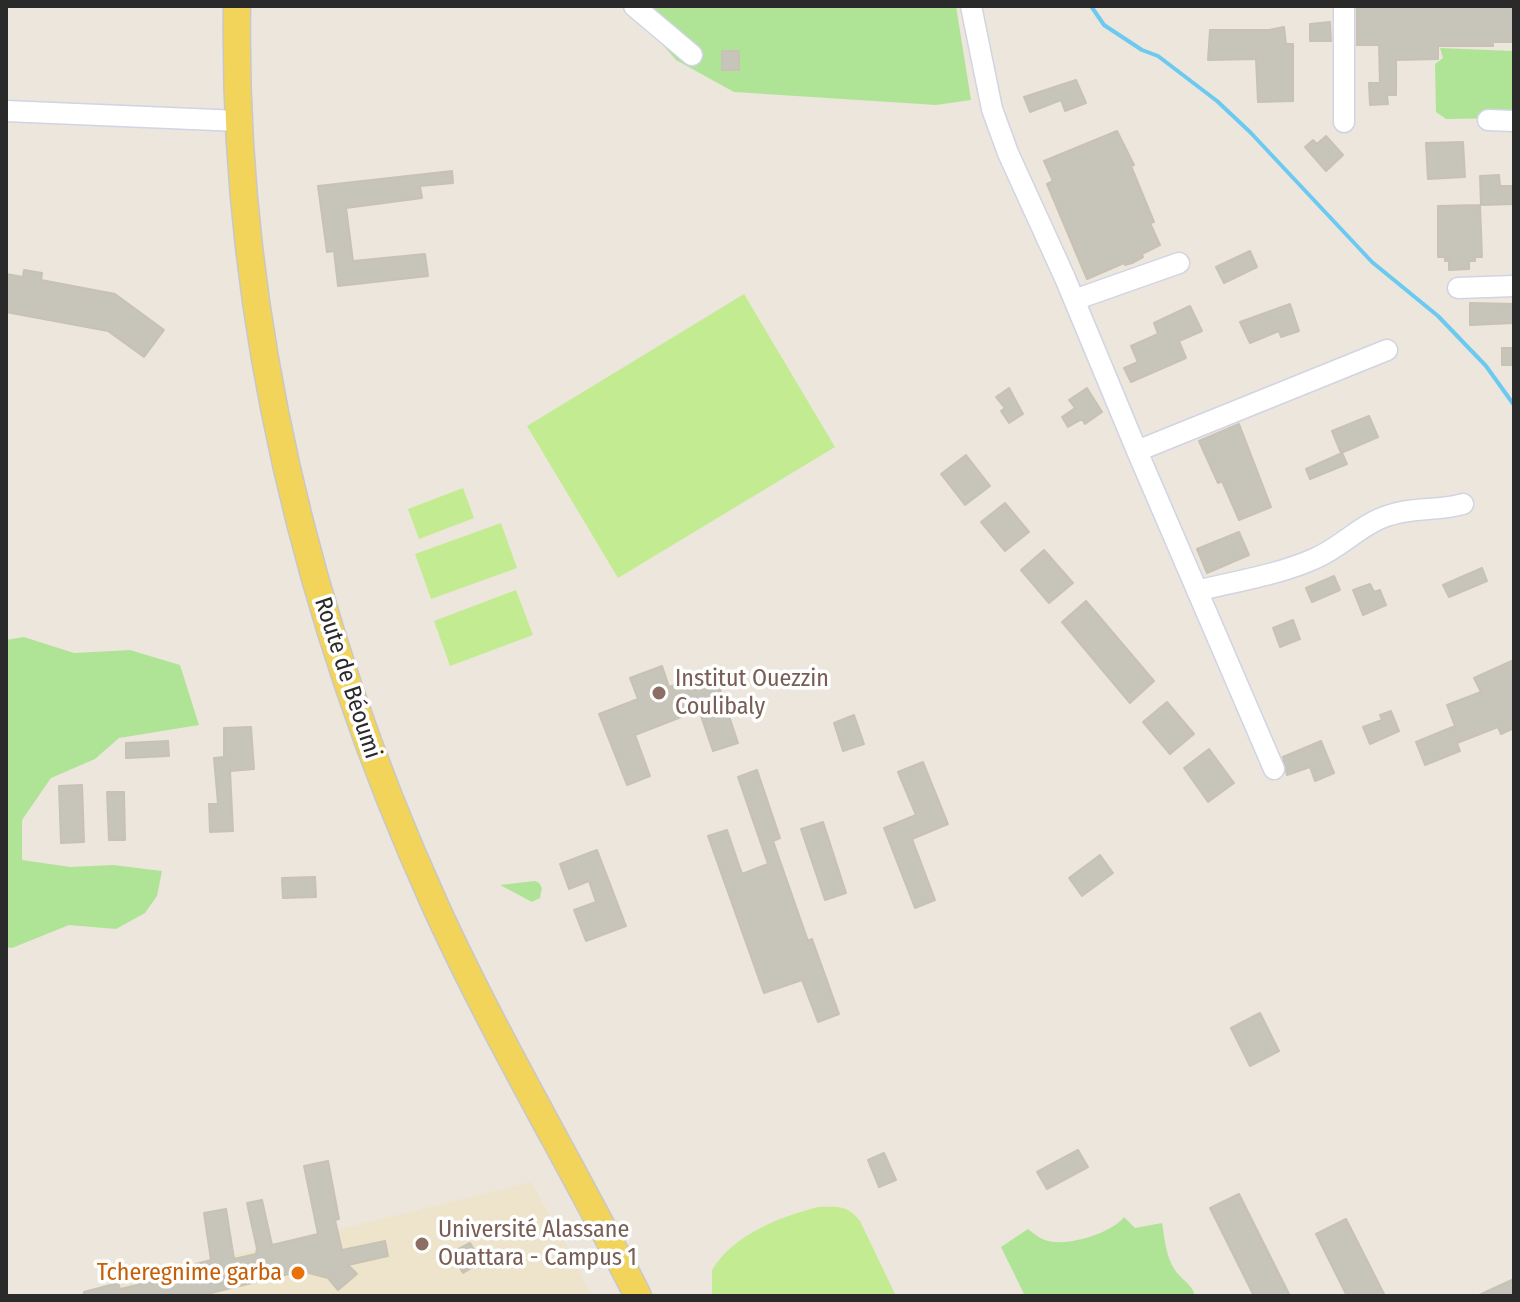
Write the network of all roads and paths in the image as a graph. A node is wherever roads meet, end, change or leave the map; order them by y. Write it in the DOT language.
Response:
graph roads {
  1 [pos="237,6"];
  2 [pos="634,6"];
  3 [pos="971,6"];
  4 [pos="1344,6"];
  5 [pos="692,55"];
  6 [pos="6,111"];
  7 [pos="1488,120"];
  8 [pos="239,121"];
  9 [pos="1514,121"];
  10 [pos="1344,122"];
  11 [pos="1179,263"];
  12 [pos="1514,286"];
  13 [pos="1458,288"];
  14 [pos="1074,300"];
  15 [pos="1387,350"];
  16 [pos="1137,451"];
  17 [pos="1463,504"];
  18 [pos="1197,591"];
  19 [pos="1274,769"];
  20 [pos="638,1296"];
  1 -- 8 [label="main road, Route de Béoumi"];
  2 -- 5 [label="street"];
  3 -- 14 [label="street"];
  4 -- 10 [label="street"];
  6 -- 8 [label="street"];
  7 -- 9 [label="street"];
  8 -- 20 [label="main road, Route de Béoumi"];
  11 -- 14 [label="street"];
  12 -- 13 [label="street"];
  14 -- 16 [label="street"];
  15 -- 16 [label="street"];
  16 -- 18 [label="street"];
  17 -- 18 [label="street"];
  18 -- 19 [label="street"];
}
